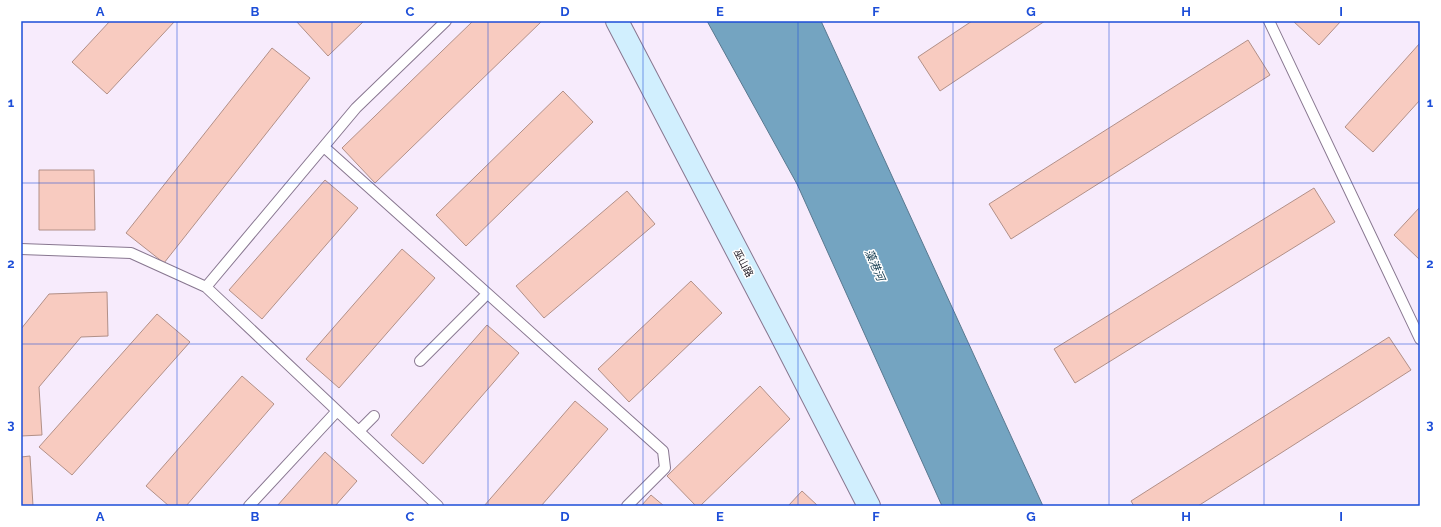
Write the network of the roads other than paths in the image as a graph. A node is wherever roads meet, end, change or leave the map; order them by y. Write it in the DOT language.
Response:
graph roads {
  1 [pos="446,21"];
  2 [pos="617,21"];
  3 [pos="1269,21"];
  4 [pos="324,147"];
  5 [pos="21,249"];
  6 [pos="206,287"];
  7 [pos="487,294"];
  8 [pos="1420,339"];
  9 [pos="420,361"];
  10 [pos="337,411"];
  11 [pos="374,416"];
  12 [pos="359,431"];
  13 [pos="249,506"];
  14 [pos="438,506"];
  15 [pos="627,506"];
  16 [pos="869,506"];
  1 -- 4 [label="lane"];
  2 -- 16 [label="street, 巫山路"];
  3 -- 8 [label="lane"];
  4 -- 6 [label="lane"];
  4 -- 7 [label="lane"];
  5 -- 6 [label="lane"];
  6 -- 10 [label="lane"];
  7 -- 9 [label="lane"];
  7 -- 15 [label="lane"];
  10 -- 12 [label="lane"];
  10 -- 13 [label="lane"];
  11 -- 12 [label="lane"];
  12 -- 14 [label="lane"];
}
